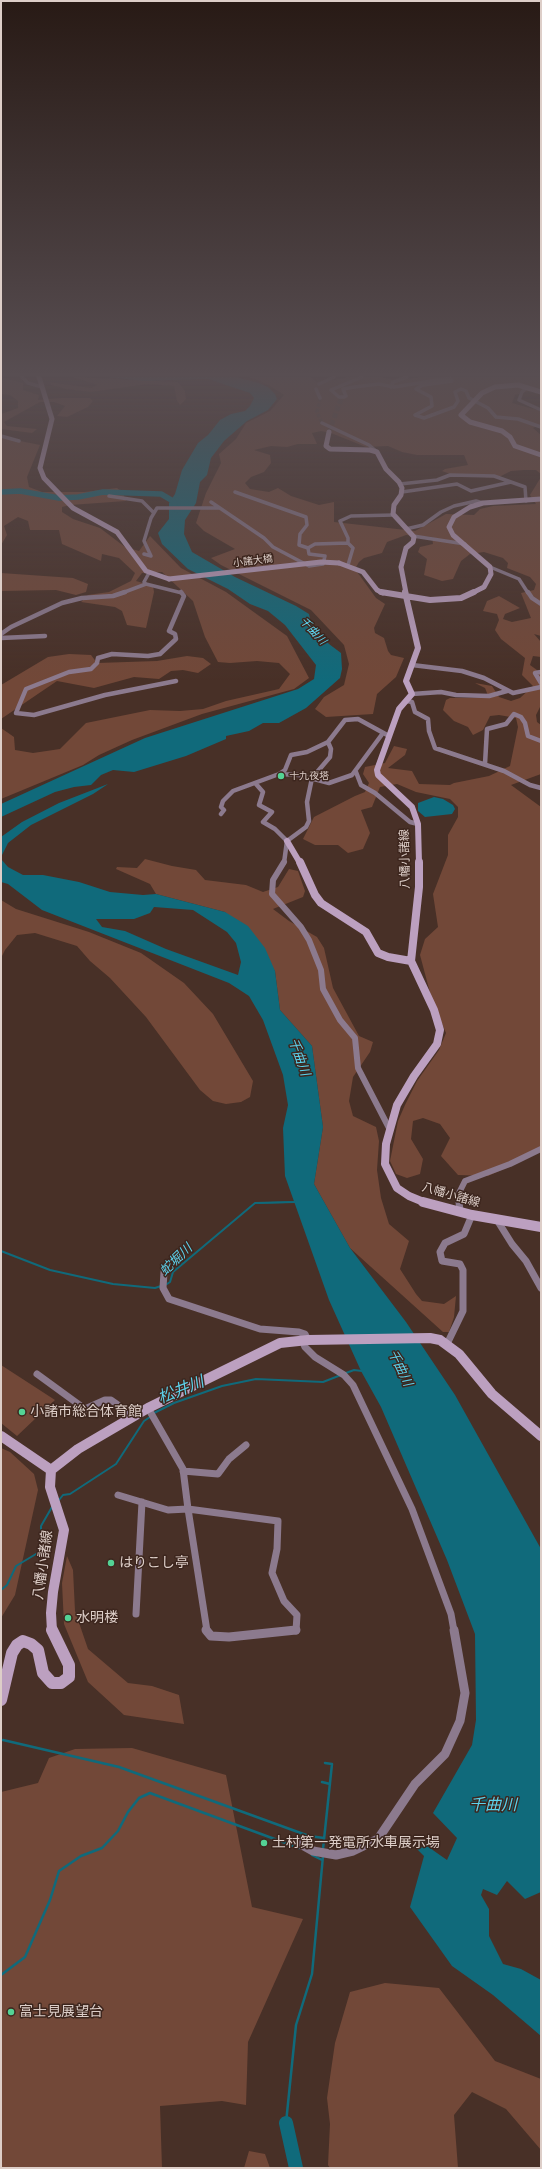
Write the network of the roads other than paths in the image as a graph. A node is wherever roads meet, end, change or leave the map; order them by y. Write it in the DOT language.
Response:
graph roads {
  1 [pos="45,478"];
  2 [pos="394,478"];
  3 [pos="441,478"];
  4 [pos="451,478"];
  5 [pos="500,478"];
  6 [pos="511,482"];
  7 [pos="400,484"];
  8 [pos="460,484"];
  9 [pos="235,492"];
  10 [pos="402,492"];
  11 [pos="109,496"];
  12 [pos="541,499"];
  13 [pos="526,501"];
  14 [pos="211,502"];
  15 [pos="483,503"];
  16 [pos="220,508"];
  17 [pos="154,512"];
  18 [pos="394,515"];
  19 [pos="406,529"];
  20 [pos="413,536"];
  21 [pos="348,543"];
  22 [pos="465,544"];
  23 [pos="308,548"];
  24 [pos="144,554"];
  25 [pos="348,565"];
  26 [pos="490,567"];
  27 [pos="149,573"];
  28 [pos="146,584"];
  29 [pos="407,597"];
  30 [pos="541,604"];
  31 [pos="1,634"];
  32 [pos="45,636"];
  33 [pos="1,638"];
  34 [pos="412,664"];
  35 [pos="541,672"];
  36 [pos="176,681"];
  37 [pos="541,683"];
  38 [pos="541,687"];
  39 [pos="507,691"];
  40 [pos="412,694"];
  41 [pos="407,700"];
  42 [pos="386,735"];
  43 [pos="541,741"];
  44 [pos="328,742"];
  45 [pos="484,764"];
  46 [pos="356,772"];
  47 [pos="279,774"];
  48 [pos="312,778"];
  49 [pos="256,784"];
  50 [pos="541,788"];
  51 [pos="221,814"];
  52 [pos="418,824"];
  53 [pos="287,841"];
  54 [pos="411,961"];
  55 [pos="389,1128"];
  56 [pos="541,1150"];
  57 [pos="460,1210"];
  58 [pos="472,1215"];
  59 [pos="498,1220"];
  60 [pos="541,1227"];
  61 [pos="164,1272"];
  62 [pos="541,1288"];
  63 [pos="308,1340"];
  64 [pos="447,1344"];
  65 [pos="37,1374"];
  66 [pos="148,1408"];
  67 [pos="134,1416"];
  68 [pos="1,1436"];
  69 [pos="541,1436"];
  70 [pos="246,1445"];
  71 [pos="51,1470"];
  72 [pos="183,1471"];
  73 [pos="118,1495"];
  74 [pos="142,1502"];
  75 [pos="188,1509"];
  76 [pos="136,1614"];
  77 [pos="1,1700"];
  78 [pos="297,1842"];
  1 -- 27 [label="main road"];
  2 -- 7 [label="main road"];
  3 -- 7 [label="street"];
  4 -- 8 [label="street"];
  5 -- 6 [label="street"];
  6 -- 8 [label="street"];
  6 -- 13 [label="street"];
  7 -- 10 [label="main road"];
  8 -- 10 [label="street"];
  9 -- 23 [label="street"];
  10 -- 18 [label="main road"];
  11 -- 17 [label="street"];
  12 -- 13 [label="main road"];
  13 -- 15 [label="main road"];
  14 -- 16 [label="street"];
  15 -- 19 [label="street"];
  15 -- 22 [label="main road"];
  16 -- 17 [label="street"];
  16 -- 23 [label="street"];
  17 -- 24 [label="street"];
  18 -- 19 [label="main road"];
  18 -- 21 [label="street"];
  19 -- 20 [label="main road"];
  20 -- 22 [label="street"];
  20 -- 29 [label="main road"];
  21 -- 23 [label="street"];
  21 -- 25 [label="street"];
  22 -- 26 [label="main road"];
  25 -- 27 [label="main road, 小諸大橋, bridge"];
  25 -- 29 [label="main road, 小諸大橋"];
  26 -- 29 [label="main road, 小諸大橋"];
  26 -- 30 [label="street"];
  27 -- 28 [label="street"];
  28 -- 31 [label="street"];
  28 -- 36 [label="street"];
  29 -- 34 [label="main road"];
  32 -- 33 [label="street"];
  34 -- 39 [label="street"];
  34 -- 40 [label="main road"];
  35 -- 37 [label="street"];
  38 -- 39 [label="street"];
  39 -- 40 [label="street"];
  40 -- 41 [label="main road, 八幡小諸線"];
  41 -- 42 [label="main road, 八幡小諸線"];
  41 -- 45 [label="street"];
  42 -- 44 [label="street"];
  42 -- 46 [label="street"];
  42 -- 52 [label="main road, 八幡小諸線"];
  43 -- 45 [label="street"];
  44 -- 47 [label="street"];
  44 -- 48 [label="street"];
  45 -- 50 [label="street"];
  46 -- 48 [label="street"];
  46 -- 52 [label="street"];
  47 -- 48 [label="street"];
  47 -- 49 [label="street"];
  48 -- 53 [label="street"];
  49 -- 51 [label="street"];
  49 -- 53 [label="street"];
  52 -- 54 [label="main road, 八幡小諸線"];
  53 -- 54 [label="main road"];
  53 -- 55 [label="street"];
  54 -- 55 [label="main road, 八幡小諸線"];
  55 -- 57 [label="main road, 八幡小諸線"];
  56 -- 57 [label="street"];
  57 -- 58 [label="main road, 八幡小諸線"];
  58 -- 59 [label="main road, 八幡小諸線"];
  58 -- 64 [label="street"];
  59 -- 60 [label="main road, 八幡小諸線"];
  59 -- 62 [label="street"];
  61 -- 63 [label="street"];
  63 -- 64 [label="main road"];
  63 -- 66 [label="main road"];
  63 -- 78 [label="street"];
  64 -- 69 [label="main road"];
  65 -- 67 [label="street"];
  66 -- 67 [label="main road"];
  66 -- 72 [label="street"];
  67 -- 71 [label="main road"];
  68 -- 71 [label="main road"];
  70 -- 72 [label="street"];
  71 -- 77 [label="main road, 八幡小諸線"];
  72 -- 75 [label="street"];
  73 -- 74 [label="street"];
  74 -- 75 [label="street"];
  74 -- 76 [label="street"];
  75 -- 75 [label="street"];
}
